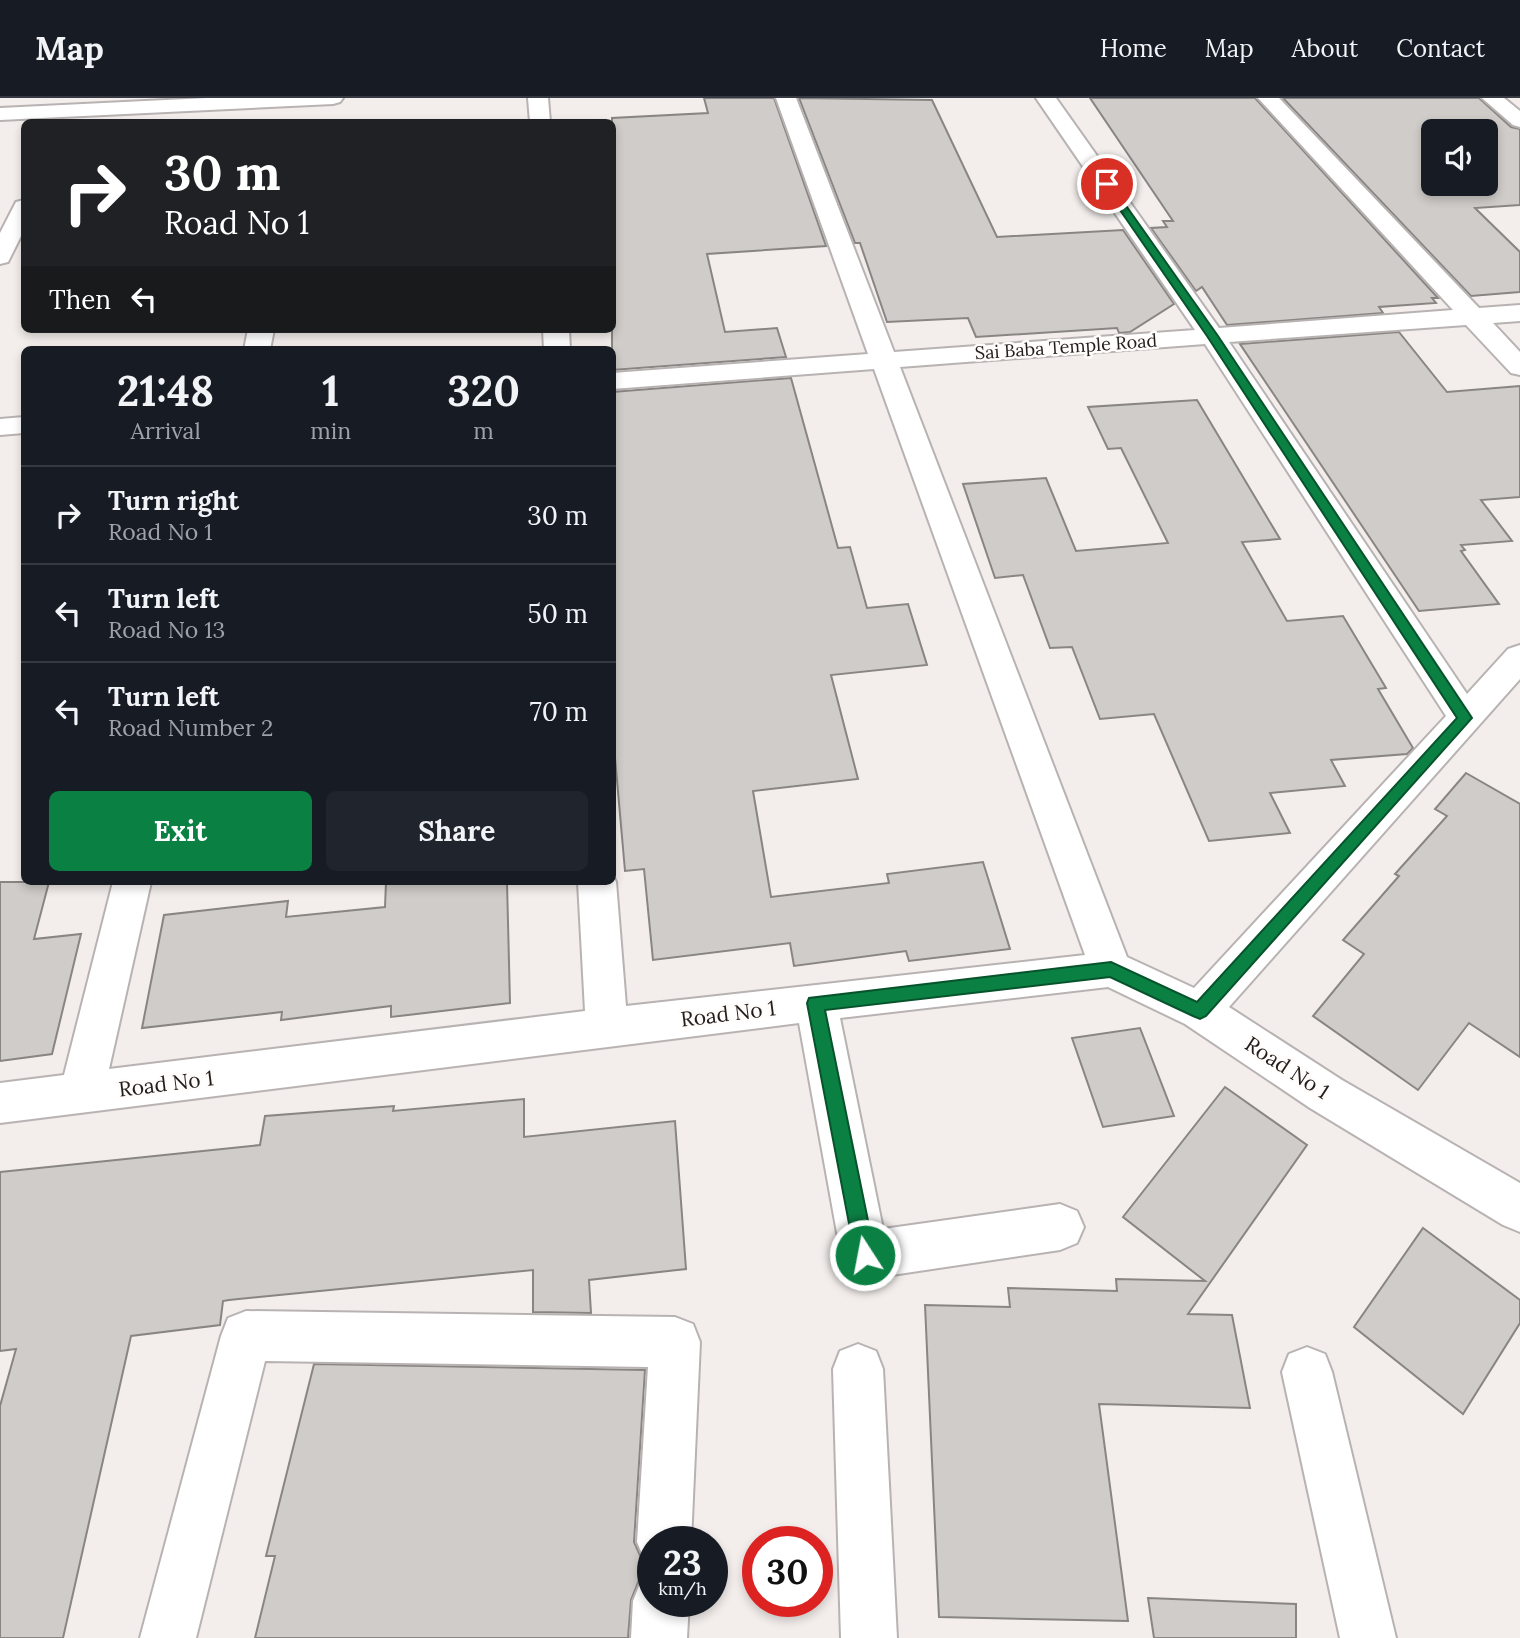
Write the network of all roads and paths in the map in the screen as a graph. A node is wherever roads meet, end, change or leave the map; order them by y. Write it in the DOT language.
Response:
graph roads {
  1 [pos="333,98"];
  2 [pos="538,98"];
  3 [pos="786,98"];
  4 [pos="1046,98"];
  5 [pos="1268,98"];
  6 [pos="1492,98"];
  7 [pos="303,99"];
  8 [pos="72,110"];
  9 [pos="0,114"];
  10 [pos="299,119"];
  11 [pos="540,119"];
  12 [pos="1520,121"];
  13 [pos="21,213"];
  14 [pos="0,257"];
  15 [pos="1520,313"];
  16 [pos="1471,316"];
  17 [pos="1212,336"];
  18 [pos="884,360"];
  19 [pos="1520,367"];
  20 [pos="616,381"];
  21 [pos="21,425"];
  22 [pos="0,427"];
  23 [pos="1520,657"];
  24 [pos="1465,718"];
  25 [pos="131,885"];
  26 [pos="597,885"];
  27 [pos="1111,969"];
  28 [pos="816,1003"];
  29 [pos="1200,1011"];
  30 [pos="607,1027"];
  31 [pos="81,1095"];
  32 [pos="0,1103"];
  33 [pos="1520,1209"];
  34 [pos="1060,1227"];
  35 [pos="858,1369"];
  36 [pos="1307,1372"];
  37 [pos="665,1526"];
  38 [pos="660,1617"];
  39 [pos="168,1638"];
  40 [pos="659,1638"];
  41 [pos="869,1638"];
  42 [pos="1368,1638"];
  1 -- 7 [label="street"];
  2 -- 11 [label="street"];
  3 -- 18 [label="street"];
  4 -- 17 [label="street"];
  5 -- 16 [label="street"];
  6 -- 12 [label="street"];
  7 -- 8 [label="street"];
  7 -- 10 [label="street"];
  8 -- 9 [label="street"];
  13 -- 14 [label="street"];
  15 -- 16 [label="street, Sai Baba Temple Road"];
  16 -- 17 [label="street, Sai Baba Temple Road"];
  16 -- 19 [label="street"];
  17 -- 18 [label="street, Sai Baba Temple Road"];
  17 -- 24 [label="street"];
  18 -- 20 [label="street, Sai Baba Temple Road"];
  18 -- 27 [label="street"];
  21 -- 22 [label="street"];
  23 -- 24 [label="street"];
  24 -- 29 [label="street"];
  25 -- 31 [label="street"];
  26 -- 30 [label="street"];
  27 -- 28 [label="street, Road No 1"];
  27 -- 29 [label="street, Road No 1"];
  28 -- 30 [label="street, Road No 1"];
  28 -- 34 [label="street"];
  29 -- 33 [label="street, Road No 1"];
  30 -- 31 [label="street, Road No 1"];
  31 -- 32 [label="street, Road No 1"];
  35 -- 41 [label="street"];
  36 -- 42 [label="street"];
  37 -- 39 [label="street"];
  38 -- 40 [label="street"];
}
